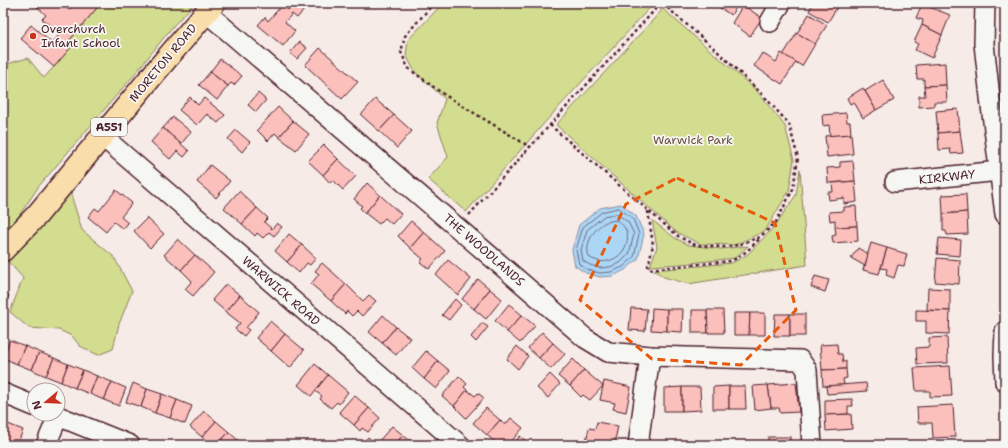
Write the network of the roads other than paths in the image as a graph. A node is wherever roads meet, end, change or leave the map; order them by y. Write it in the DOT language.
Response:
graph roads {
  1 [pos="781,3"];
  2 [pos="985,3"];
  3 [pos="210,8"];
  4 [pos="770,22"];
  5 [pos="102,136"];
  6 [pos="999,171"];
  7 [pos="895,182"];
  8 [pos="1005,214"];
  9 [pos="3,250"];
  10 [pos="1005,331"];
  11 [pos="650,356"];
  12 [pos="1005,382"];
  13 [pos="3,393"];
  14 [pos="26,403"];
  15 [pos="66,419"];
  16 [pos="54,422"];
  17 [pos="46,445"];
  18 [pos="130,445"];
  19 [pos="460,445"];
  20 [pos="638,445"];
  21 [pos="812,445"];
  1 -- 4 [label="street"];
  2 -- 6 [label="street"];
  3 -- 5 [label="main road, MORETON ROAD / A551"];
  3 -- 11 [label="street, THE WOODLANDS"];
  5 -- 9 [label="main road, MORETON ROAD / A551"];
  5 -- 19 [label="street, WARWICK ROAD"];
  6 -- 7 [label="street, KIRKWAY"];
  6 -- 8 [label="street"];
  10 -- 12 [label="street"];
  11 -- 20 [label="street"];
  11 -- 21 [label="street, THE WOODLANDS"];
  13 -- 14 [label="street"];
  15 -- 18 [label="street"];
  16 -- 17 [label="street"];
}
